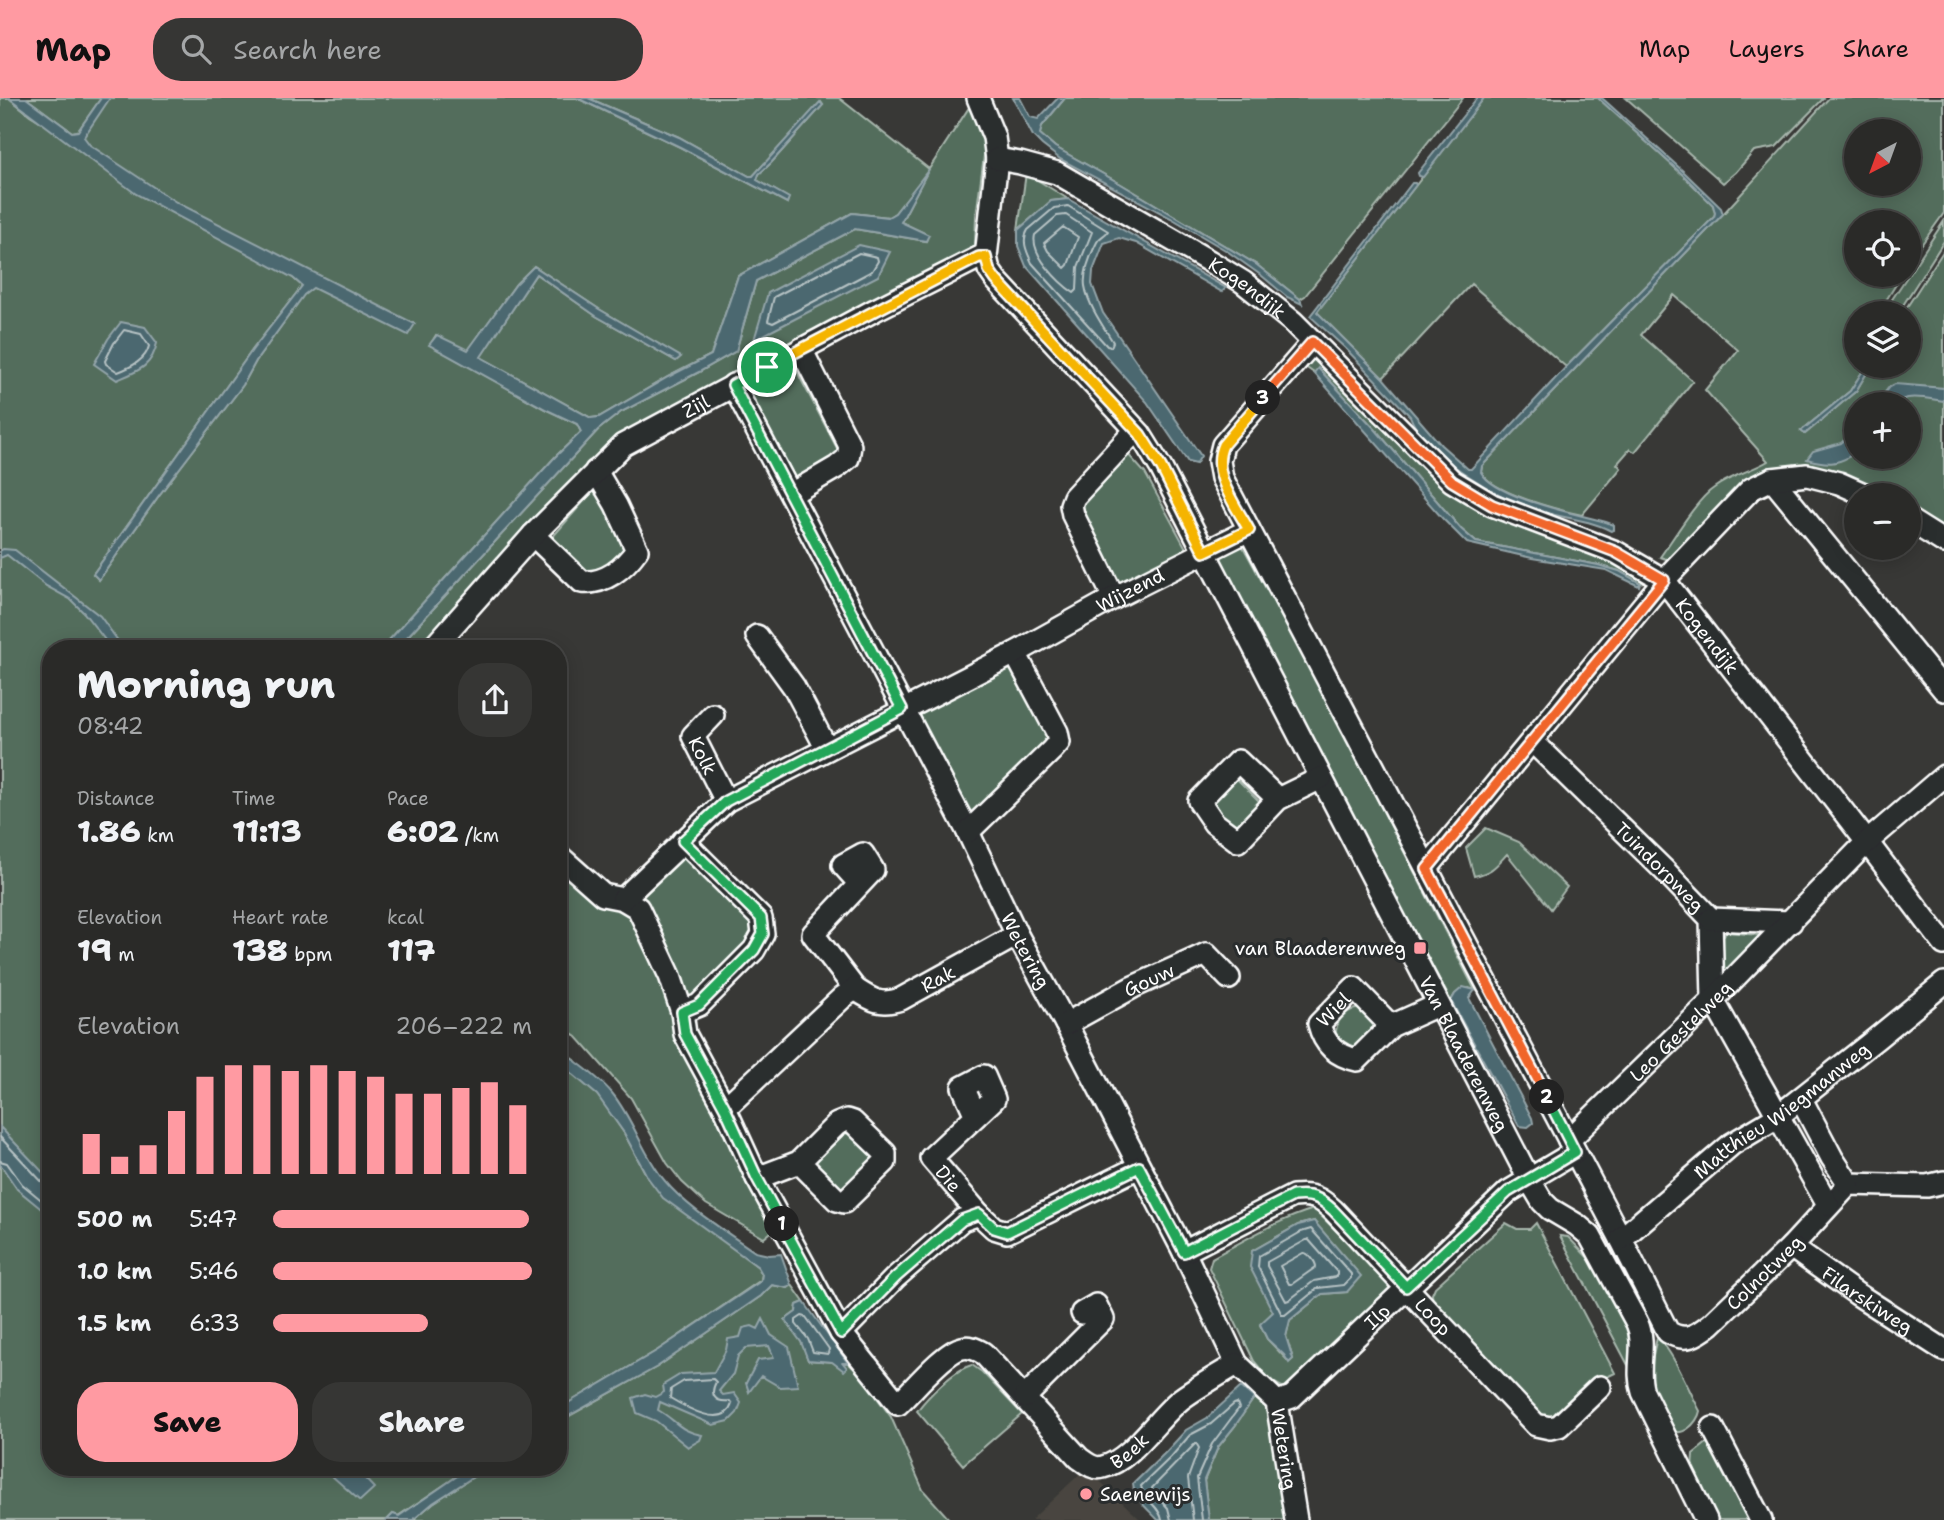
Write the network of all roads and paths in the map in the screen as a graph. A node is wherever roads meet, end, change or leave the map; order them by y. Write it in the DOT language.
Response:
graph roads {
  1 [pos="978,98"];
  2 [pos="997,159"];
  3 [pos="986,257"];
  4 [pos="1312,342"];
  5 [pos="801,349"];
  6 [pos="733,385"];
  7 [pos="1136,430"];
  8 [pos="596,471"];
  9 [pos="1772,479"];
  10 [pos="1844,485"];
  11 [pos="791,494"];
  12 [pos="1921,528"];
  13 [pos="1249,530"];
  14 [pos="533,535"];
  15 [pos="1944,542"];
  16 [pos="1204,552"];
  17 [pos="1664,580"];
  18 [pos="1114,598"];
  19 [pos="757,636"];
  20 [pos="440,640"];
  21 [pos="1015,653"];
  22 [pos="1944,690"];
  23 [pos="902,709"];
  24 [pos="713,715"];
  25 [pos="1533,742"];
  26 [pos="827,749"];
  27 [pos="1944,776"];
  28 [pos="1321,778"];
  29 [pos="1278,799"];
  30 [pos="726,801"];
  31 [pos="968,832"];
  32 [pos="683,841"];
  33 [pos="1867,842"];
  34 [pos="567,863"];
  35 [pos="1427,869"];
  36 [pos="860,884"];
  37 [pos="623,900"];
  38 [pos="1712,919"];
  39 [pos="1791,922"];
  40 [pos="1017,935"];
  41 [pos="1944,944"];
  42 [pos="1229,978"];
  43 [pos="1944,983"];
  44 [pos="855,989"];
  45 [pos="1713,1000"];
  46 [pos="1438,1005"];
  47 [pos="682,1012"];
  48 [pos="1066,1024"];
  49 [pos="1391,1026"];
  50 [pos="1801,1099"];
  51 [pos="725,1108"];
  52 [pos="976,1115"];
  53 [pos="1777,1117"];
  54 [pos="1572,1146"];
  55 [pos="799,1162"];
  56 [pos="1139,1167"];
  57 [pos="757,1178"];
  58 [pos="1529,1179"];
  59 [pos="1944,1182"];
  60 [pos="1849,1184"];
  61 [pos="1828,1205"];
  62 [pos="979,1214"];
  63 [pos="1621,1239"];
  64 [pos="1791,1247"];
  65 [pos="1184,1252"];
  66 [pos="1406,1287"];
  67 [pos="1082,1313"];
  68 [pos="841,1333"];
  69 [pos="1944,1350"];
  70 [pos="1237,1364"];
  71 [pos="1600,1387"];
  72 [pos="1025,1397"];
  73 [pos="1277,1402"];
  74 [pos="1713,1428"];
  75 [pos="1296,1520"];
  76 [pos="1706,1520"];
  77 [pos="1761,1520"];
  1 -- 2 [label="street"];
  2 -- 3 [label="street"];
  2 -- 4 [label="street, Kogendijk"];
  3 -- 5 [label="street, Zijl"];
  3 -- 7 [label="street, Van Blaaderenweg"];
  4 -- 13 [label="street"];
  4 -- 17 [label="street, Kogendijk"];
  5 -- 6 [label="street, Zijl"];
  5 -- 11 [label="street"];
  6 -- 8 [label="street, Zijl"];
  6 -- 11 [label="street, Wetering"];
  7 -- 16 [label="street, Van Blaaderenweg"];
  7 -- 18 [label="street"];
  8 -- 14 [label="street, Zijl"];
  8 -- 14 [label="street"];
  9 -- 10 [label="street"];
  9 -- 17 [label="street"];
  9 -- 22 [label="street"];
  11 -- 23 [label="street, Wetering"];
  12 -- 15 [label="street"];
  13 -- 16 [label="street, Wijzend"];
  13 -- 35 [label="street"];
  14 -- 20 [label="street, Zijl"];
  16 -- 18 [label="street, Wijzend"];
  16 -- 28 [label="street, Van Blaaderenweg"];
  17 -- 25 [label="street"];
  17 -- 33 [label="street, Kogendijk"];
  18 -- 21 [label="street, Wijzend"];
  19 -- 26 [label="street"];
  21 -- 23 [label="street, Wijzend"];
  21 -- 31 [label="street"];
  23 -- 26 [label="street, Wijzend"];
  23 -- 31 [label="street, Wetering"];
  24 -- 30 [label="street, Kolk"];
  25 -- 35 [label="street"];
  25 -- 38 [label="street, Tuindorpweg"];
  26 -- 30 [label="street, Wijzend"];
  27 -- 33 [label="street, Leo Gestelweg"];
  28 -- 29 [label="street"];
  28 -- 46 [label="street, Van Blaaderenweg"];
  30 -- 32 [label="street, Wijzend"];
  31 -- 40 [label="street, Wetering"];
  32 -- 37 [label="street, Wijzend"];
  32 -- 47 [label="street"];
  33 -- 39 [label="street, Leo Gestelweg"];
  33 -- 41 [label="street, Kogendijk"];
  34 -- 37 [label="street"];
  35 -- 54 [label="street"];
  36 -- 44 [label="street, Rak"];
  37 -- 47 [label="street"];
  38 -- 39 [label="street"];
  38 -- 45 [label="street, Tuindorpweg"];
  39 -- 45 [label="street, Leo Gestelweg"];
  40 -- 44 [label="street, Rak"];
  40 -- 48 [label="street, Wetering"];
  42 -- 48 [label="street, Gouw"];
  43 -- 50 [label="street, Matthieu Wiegmanweg"];
  44 -- 51 [label="street"];
  45 -- 53 [label="street, Tuindorpweg"];
  45 -- 54 [label="street, Leo Gestelweg"];
  46 -- 49 [label="street"];
  46 -- 58 [label="street, Van Blaaderenweg"];
  47 -- 51 [label="street"];
  48 -- 56 [label="street, Wetering"];
  50 -- 53 [label="street, Matthieu Wiegmanweg"];
  50 -- 60 [label="street"];
  51 -- 57 [label="street"];
  52 -- 62 [label="street, Die"];
  53 -- 61 [label="street, Tuindorpweg"];
  53 -- 63 [label="street, Matthieu Wiegmanweg"];
  54 -- 58 [label="street, Ilp"];
  54 -- 63 [label="street"];
  55 -- 57 [label="street"];
  56 -- 62 [label="street, Die"];
  56 -- 65 [label="street, Wetering"];
  57 -- 68 [label="street"];
  58 -- 66 [label="street, Ilp"];
  58 -- 76 [label="street, Van Blaaderenweg"];
  59 -- 60 [label="street"];
  60 -- 61 [label="street, Colnotweg"];
  61 -- 64 [label="street, Colnotweg"];
  62 -- 68 [label="street, Die"];
  63 -- 64 [label="street, Colnotweg"];
  64 -- 69 [label="street, Filarskiweg"];
  65 -- 66 [label="street, Loop"];
  65 -- 70 [label="street, Wetering"];
  66 -- 71 [label="street, Loop"];
  66 -- 73 [label="street, Ilp"];
  67 -- 72 [label="street"];
  68 -- 72 [label="street, Beek"];
  70 -- 72 [label="street, Beek"];
  70 -- 73 [label="street, Wetering"];
  73 -- 75 [label="street, Wetering"];
  74 -- 77 [label="street"];
}
